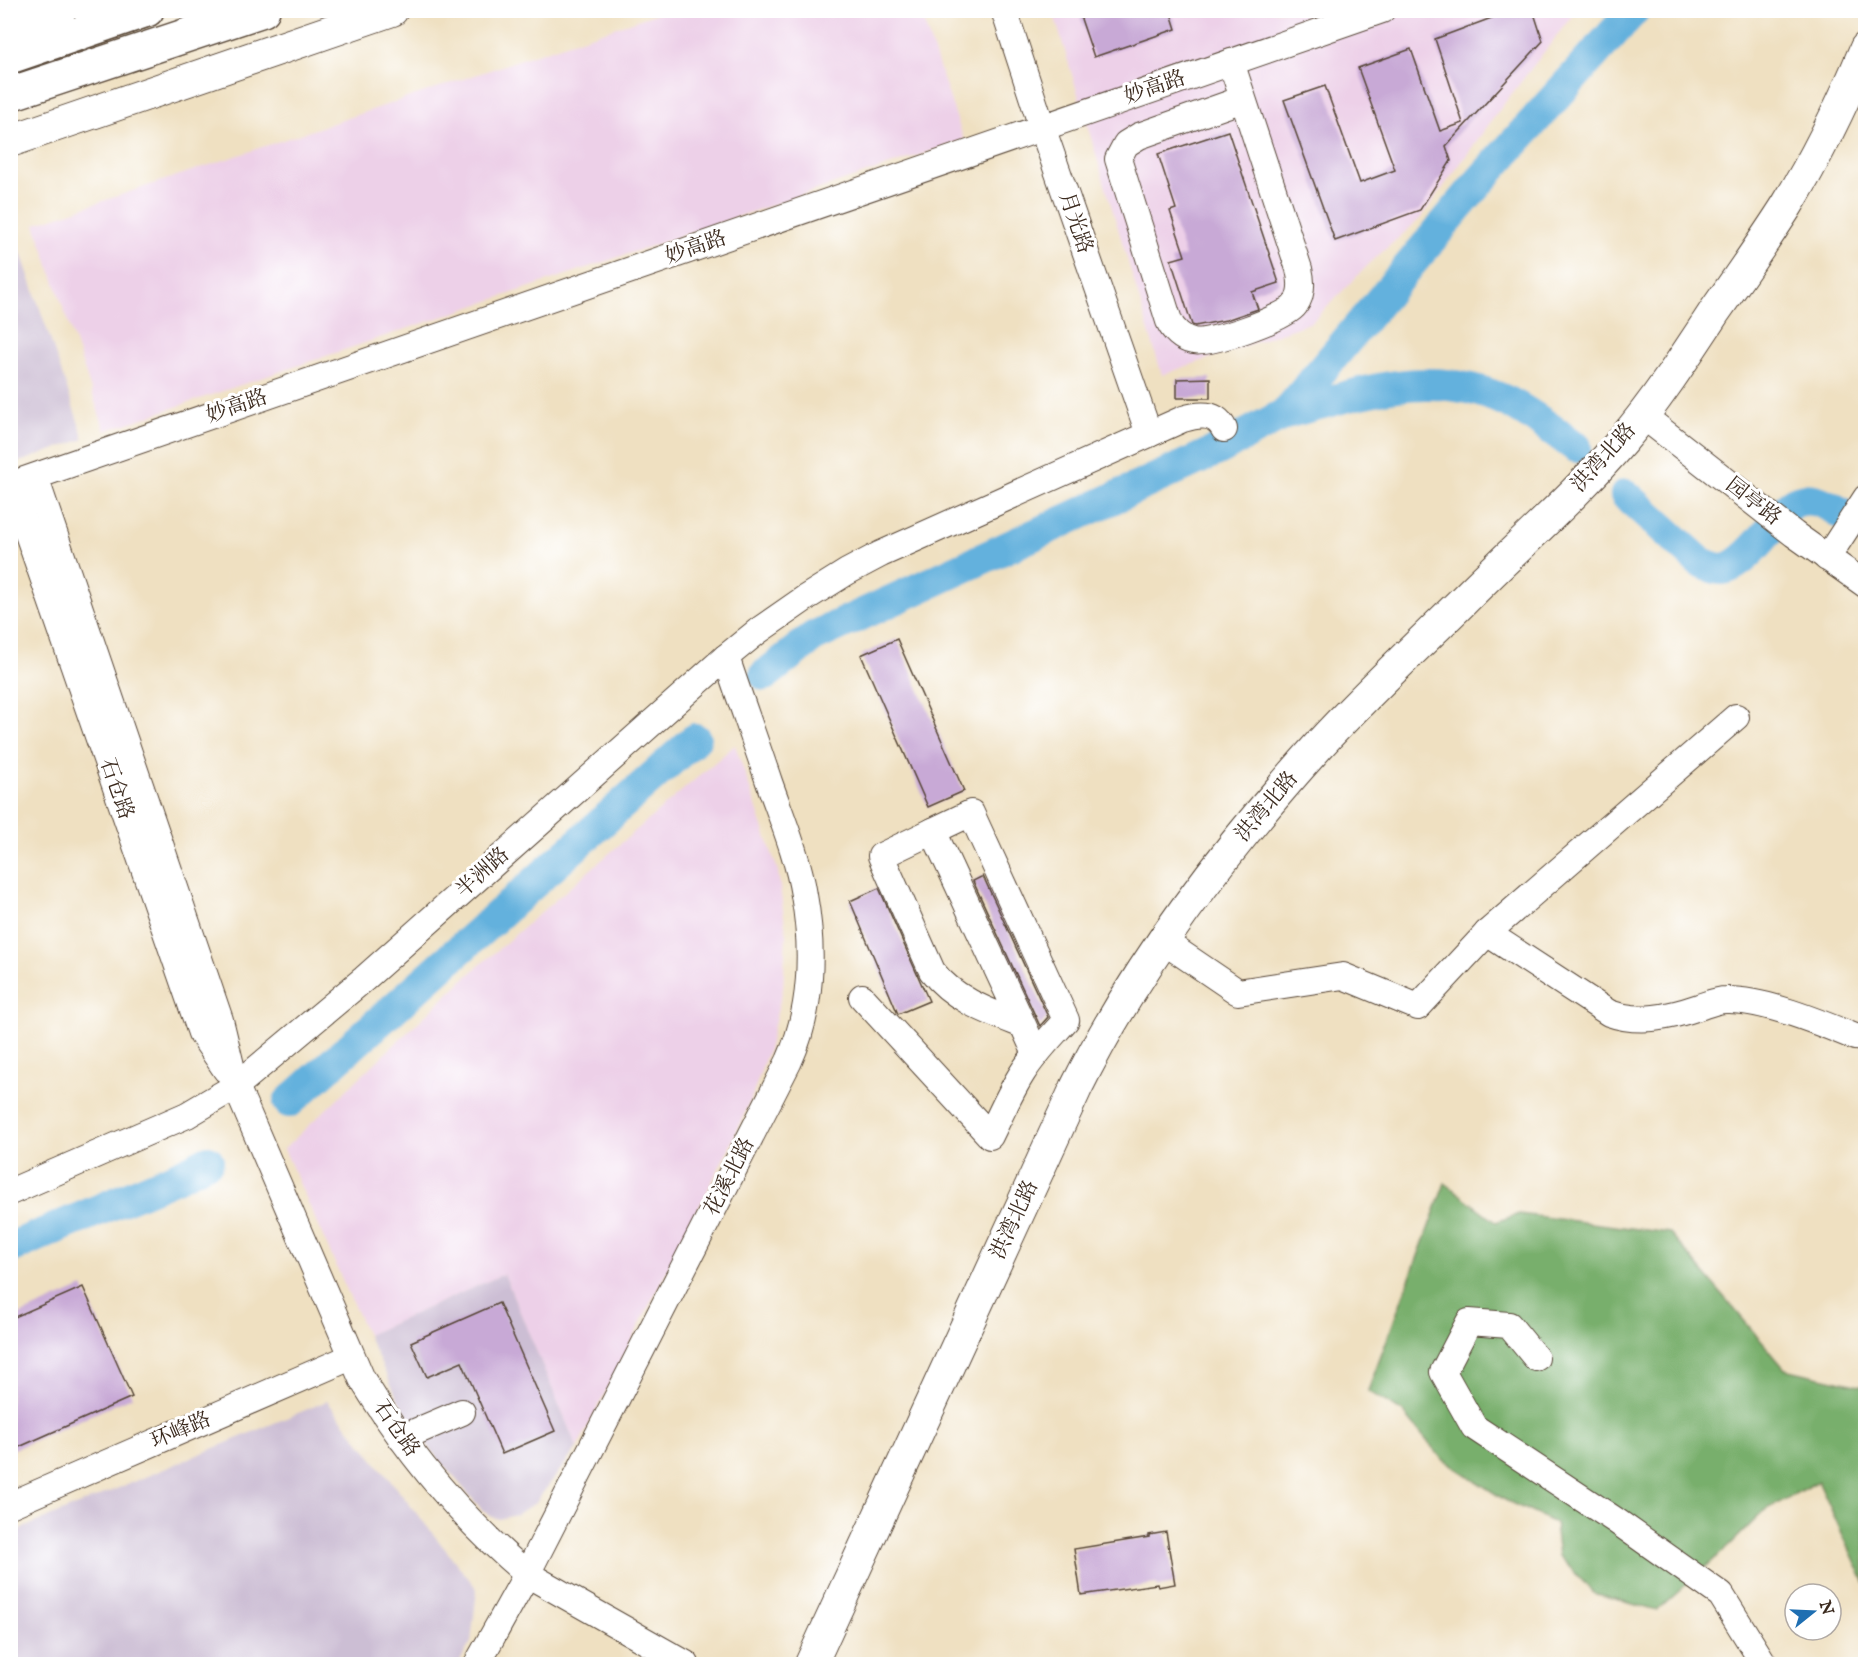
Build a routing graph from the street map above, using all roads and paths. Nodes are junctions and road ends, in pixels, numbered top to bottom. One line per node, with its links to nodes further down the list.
1 (60, 10): 7 (main road)
2 (147, 10): 9 (highway)
3 (263, 10): 12 (highway)
4 (392, 10): 15 (main road)
5 (1004, 10): 14 (street, 月光路)
6 (1382, 10): 10 (street, 妙高路)
7 (10, 28)
8 (1866, 48): 16 (main road, 洪湾北路)
9 (10, 57)
10 (1231, 62): 13 (street); 14 (street, 妙高路)
11 (1866, 89): 16 (main road, 洪湾北路)
12 (10, 94)
13 (1243, 99): 13 (street)
14 (1042, 127): 18 (street, 月光路); 19 (street, 妙高路)
15 (10, 141)
16 (1649, 421): 21 (street, 园亭路); 27 (main road, 洪湾北路)
17 (1224, 429): 18 (street, 半洲路)
18 (1149, 434): 23 (street, 半洲路)
19 (19, 482): 32 (street, 石仓路)
20 (1861, 505): 21 (street)
21 (1827, 558): 22 (street, 园亭路)
22 (1866, 585)
23 (726, 657): 32 (street, 半洲路); 39 (street, 花溪北路)
24 (1736, 717): 26 (street)
25 (933, 831): 29 (street); 29 (street); 31 (street)
26 (1487, 933): 27 (street); 30 (street)
27 (1168, 946): 42 (main road, 洪湾北路); 43 (main road, 洪湾北路)
28 (862, 998): 31 (street)
29 (1023, 1025): 31 (street)
30 (1866, 1038)
31 (1036, 1054)
32 (236, 1086): 33 (street, 半洲路); 34 (street, 石仓路)
33 (10, 1192)
34 (351, 1357): 37 (street, 石仓路); 38 (street, 环峰路)
35 (1536, 1358): 44 (street)
36 (462, 1412): 37 (street)
37 (401, 1438): 39 (street, 石仓路)
38 (10, 1504)
39 (527, 1574): 40 (street, 花溪北路); 41 (street, 石仓路)
40 (477, 1665)
41 (686, 1665)
42 (812, 1665)
43 (834, 1665)
44 (1764, 1665)

